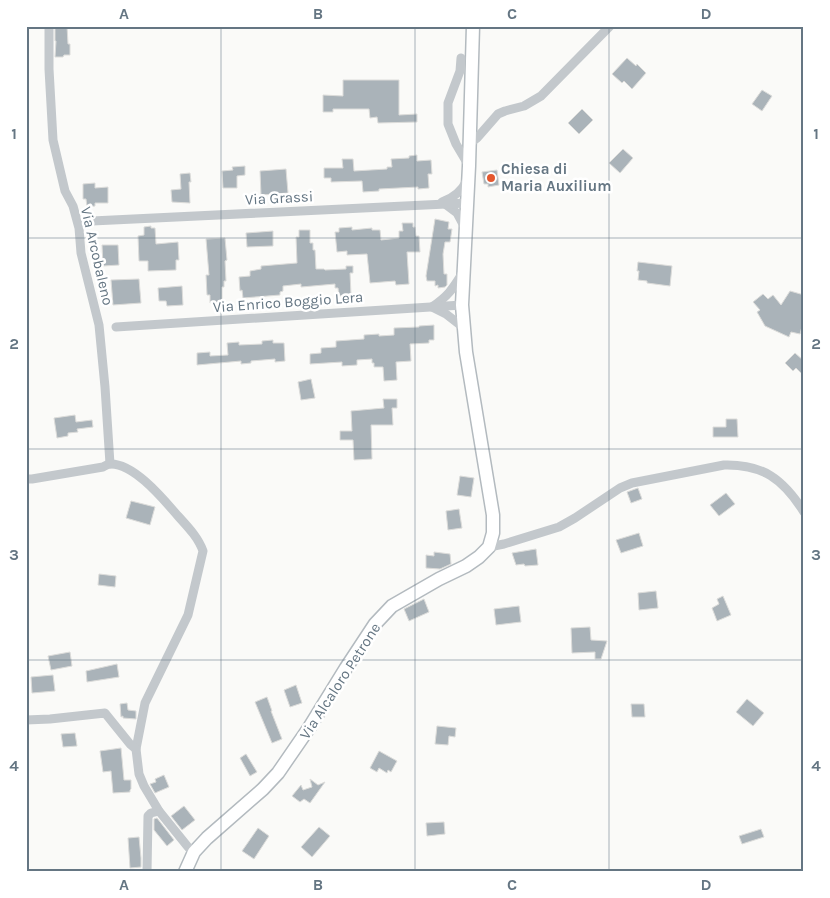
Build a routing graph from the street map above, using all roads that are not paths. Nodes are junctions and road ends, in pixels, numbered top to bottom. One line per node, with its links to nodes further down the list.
1 (49, 26): 16 (street, Via Arcobaleno)
2 (473, 26): 4 (street)
3 (610, 26): 5 (street)
4 (467, 58): 5 (street); 6 (street)
5 (470, 143): 6 (street)
6 (469, 172): 7 (street); 8 (street)
7 (467, 202): 8 (street, Via Grassi); 10 (street)
8 (442, 204): 9 (street, Via Grassi); 10 (street)
9 (92, 221)
10 (466, 230): 11 (street)
11 (464, 271): 12 (street); 13 (street)
12 (462, 305): 13 (street, Via Enrico Boggio Lera); 15 (street)
13 (432, 307): 14 (street, Via Enrico Boggio Lera); 15 (street)
14 (116, 326)
15 (464, 328): 19 (street)
16 (110, 464): 17 (street); 21 (street)
17 (26, 479)
18 (804, 512): 19 (street, Via Alcaloro Petrone)
19 (489, 547): 23 (street, Via Alcaloro Petrone)
20 (26, 720): 21 (street)
21 (136, 749): 22 (street)
22 (158, 811): 23 (street); 24 (street)
23 (194, 852): 25 (street)
24 (147, 872)
25 (185, 872)

